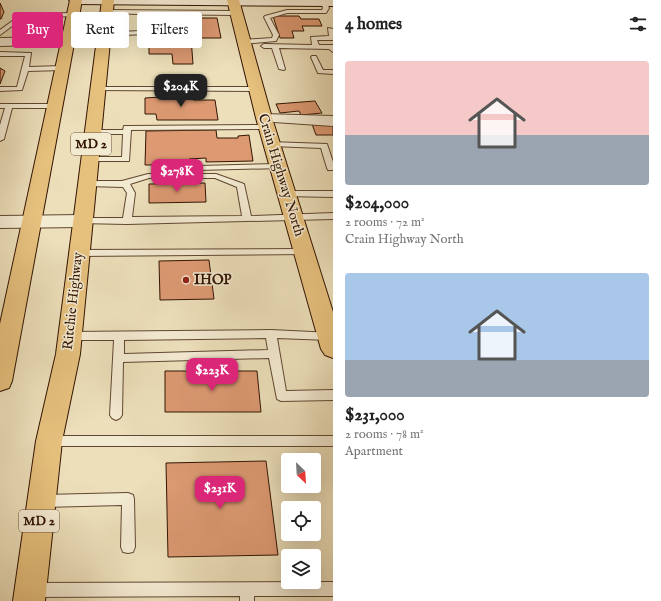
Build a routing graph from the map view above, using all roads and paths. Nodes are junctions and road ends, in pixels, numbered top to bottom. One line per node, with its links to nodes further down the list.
1 (76, 0): 4 (street); 6 (main road, MD 2)
2 (198, 0): 4 (street); 5 (street)
3 (329, 2): 5 (street); 14 (lane)
4 (108, 4): 7 (lane)
5 (234, 4): 7 (lane); 14 (main road, Crain Highway North)
6 (73, 12)
7 (142, 12)
8 (71, 16): 11 (lane)
9 (71, 22): 12 (main road, MD 2)
10 (330, 29): 16 (lane)
11 (0, 34)
12 (68, 41): 13 (street); 21 (main road, MD 2)
13 (0, 42)
14 (243, 44): 15 (lane); 25 (main road, Crain Highway North)
15 (275, 46): 16 (lane); 23 (lane)
16 (316, 47): 18 (lane)
17 (103, 48): 27 (main road, Ritchie Highway / MD 2)
18 (333, 50)
19 (0, 54): 22 (lane)
20 (314, 57): 24 (lane)
21 (62, 68): 22 (lane); 30 (main road, MD 2)
22 (25, 69): 26 (lane)
23 (282, 69)
24 (333, 72)
25 (256, 88): 27 (lane); 32 (main road, Crain Highway North)
26 (0, 89)
27 (98, 89): 33 (main road, Ritchie Highway / MD 2)
28 (0, 106): 29 (lane)
29 (9, 106): 30 (lane); 35 (lane)
30 (55, 106): 50 (main road, MD 2)
31 (333, 121): 32 (street)
32 (267, 130): 34 (lane); 37 (main road, Crain Highway North); 38 (lane)
33 (93, 132): 34 (lane); 36 (main road, Ritchie Highway / MD 2)
34 (127, 132): 36 (lane)
35 (0, 139)
36 (90, 159): 40 (main road, Ritchie Highway / MD 2)
37 (278, 166): 39 (lane); 42 (main road, Crain Highway North)
38 (331, 168)
39 (160, 169)
40 (87, 183): 41 (lane); 47 (main road, Ritchie Highway / MD 2)
41 (122, 184): 46 (lane); 48 (lane)
42 (287, 194): 43 (lane); 45 (main road, Crain Highway North)
43 (333, 194)
44 (333, 216): 45 (lane)
45 (294, 217): 46 (lane); 51 (main road, Crain Highway North)
46 (247, 219): 48 (lane)
47 (82, 221): 48 (lane); 50 (street); 52 (main road, Ritchie Highway / MD 2)
48 (127, 221)
49 (0, 222): 50 (street)
50 (32, 222): 53 (main road, MD 2)
51 (305, 252): 52 (lane); 57 (main road, Crain Highway North)
52 (78, 253): 55 (main road, Ritchie Highway / MD 2)
53 (6, 320): 60 (main road, MD 2)
54 (271, 334): 56 (lane); 57 (lane); 58 (lane)
55 (69, 336): 56 (lane); 63 (main road, Ritchie Highway / MD 2)
56 (119, 336): 59 (lane)
57 (331, 342)
58 (274, 354): 59 (lane); 61 (lane)
59 (118, 358): 62 (lane)
60 (0, 380)
61 (333, 395)
62 (116, 415)
63 (49, 441): 64 (lane); 65 (main road, Ritchie Highway / MD 2)
64 (333, 441)
65 (42, 502): 66 (lane); 68 (main road, Ritchie Highway / MD 2)
66 (128, 547)
67 (333, 589): 69 (lane)
68 (30, 595): 69 (lane)
69 (246, 595)

